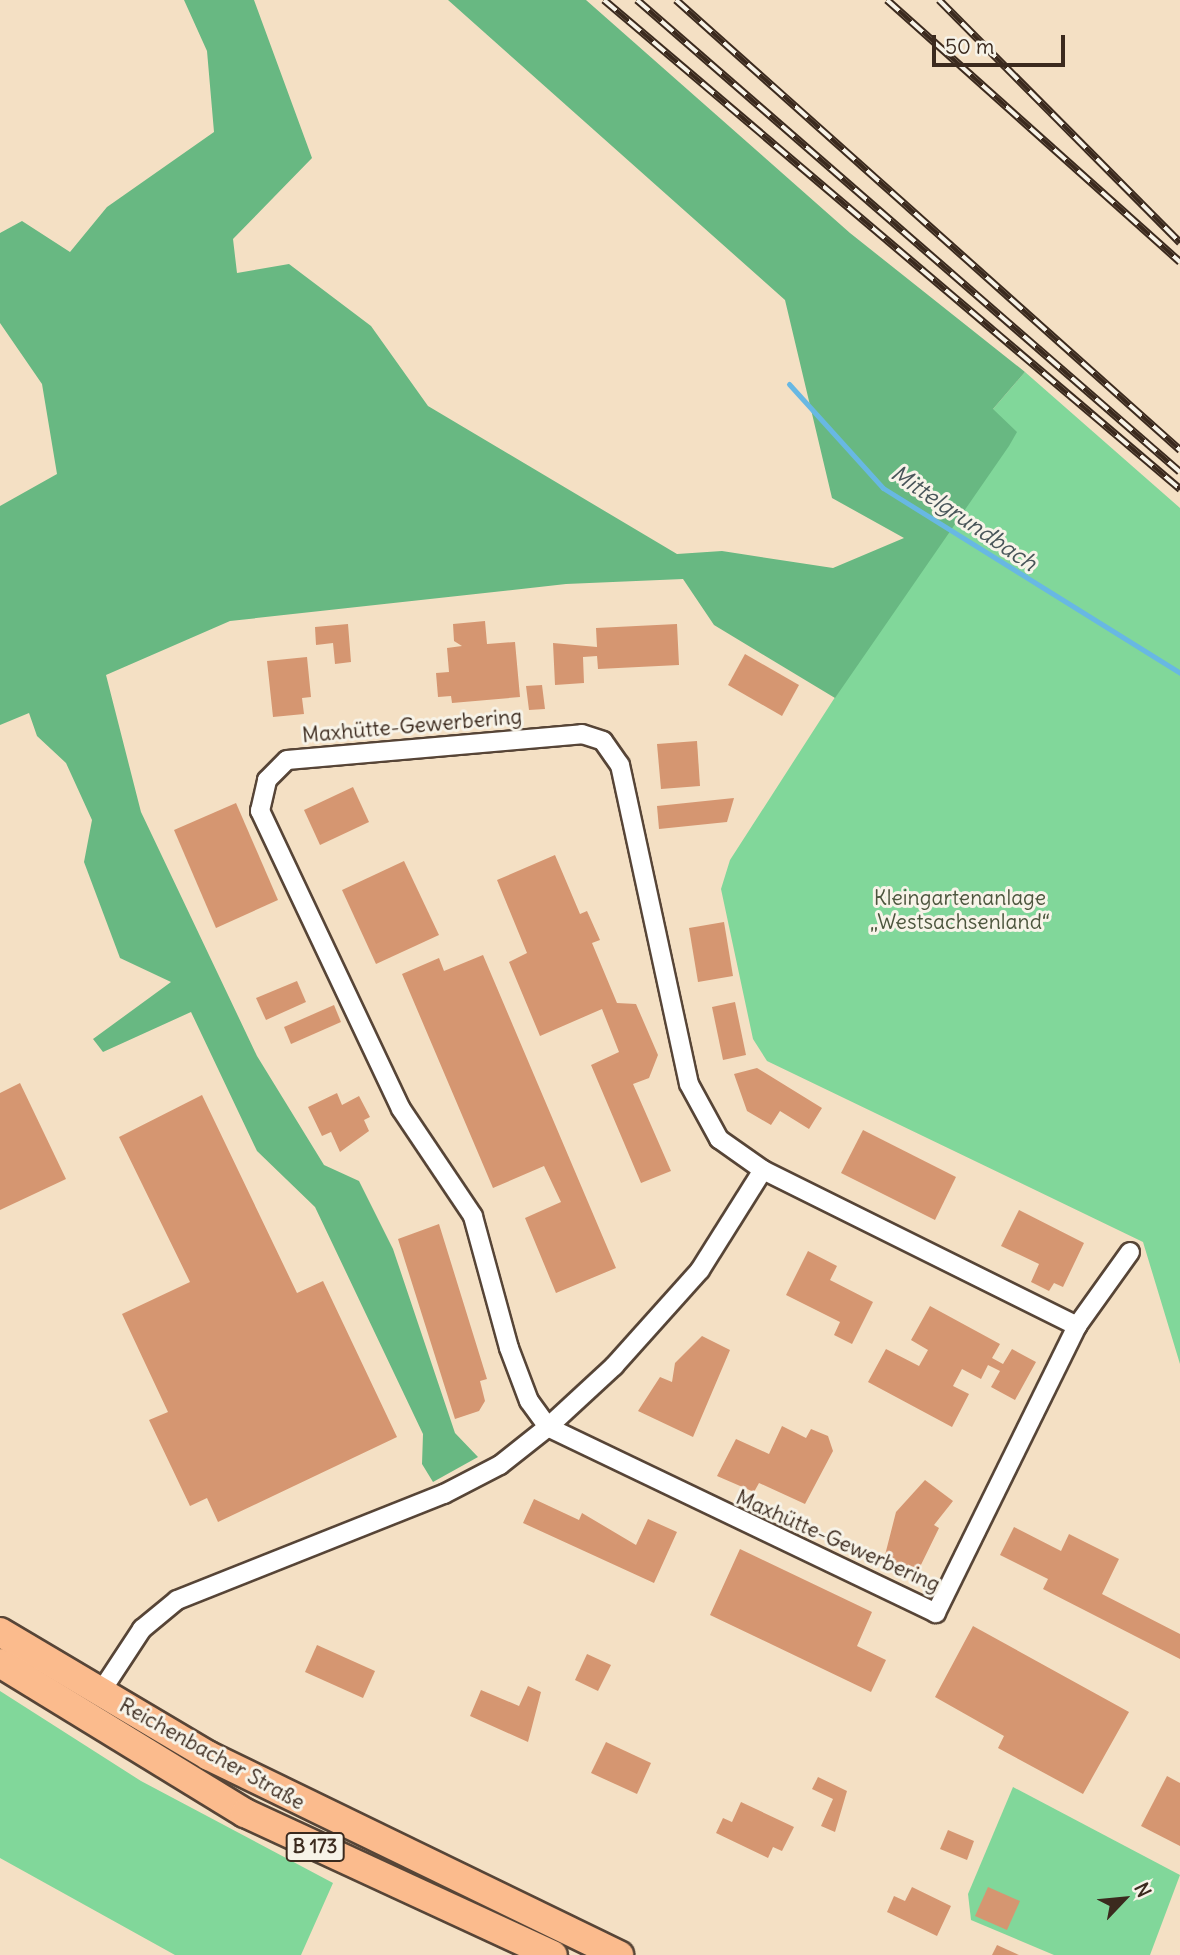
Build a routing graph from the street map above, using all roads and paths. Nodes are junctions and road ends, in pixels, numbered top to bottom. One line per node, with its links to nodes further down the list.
1 (763, 1170): 3 (street, Maxhütte-Gewerbering); 4 (street); 4 (street, Maxhütte-Gewerbering)
2 (1130, 1252): 3 (street, Maxhütte-Gewerbering)
3 (1077, 1326): 4 (street, Maxhütte-Gewerbering)
4 (548, 1427): 7 (street)
5 (0, 1632): 7 (main road, Reichenbacher Straße / B 173)
6 (0, 1663): 8 (main road, Reichenbacher Straße / B 173)
7 (100, 1693): 8 (main road); 10 (main road, Reichenbacher Straße / B 173)
8 (87, 1717): 9 (main road, Reichenbacher Straße / B 173)
9 (553, 1955)
10 (619, 1955)

